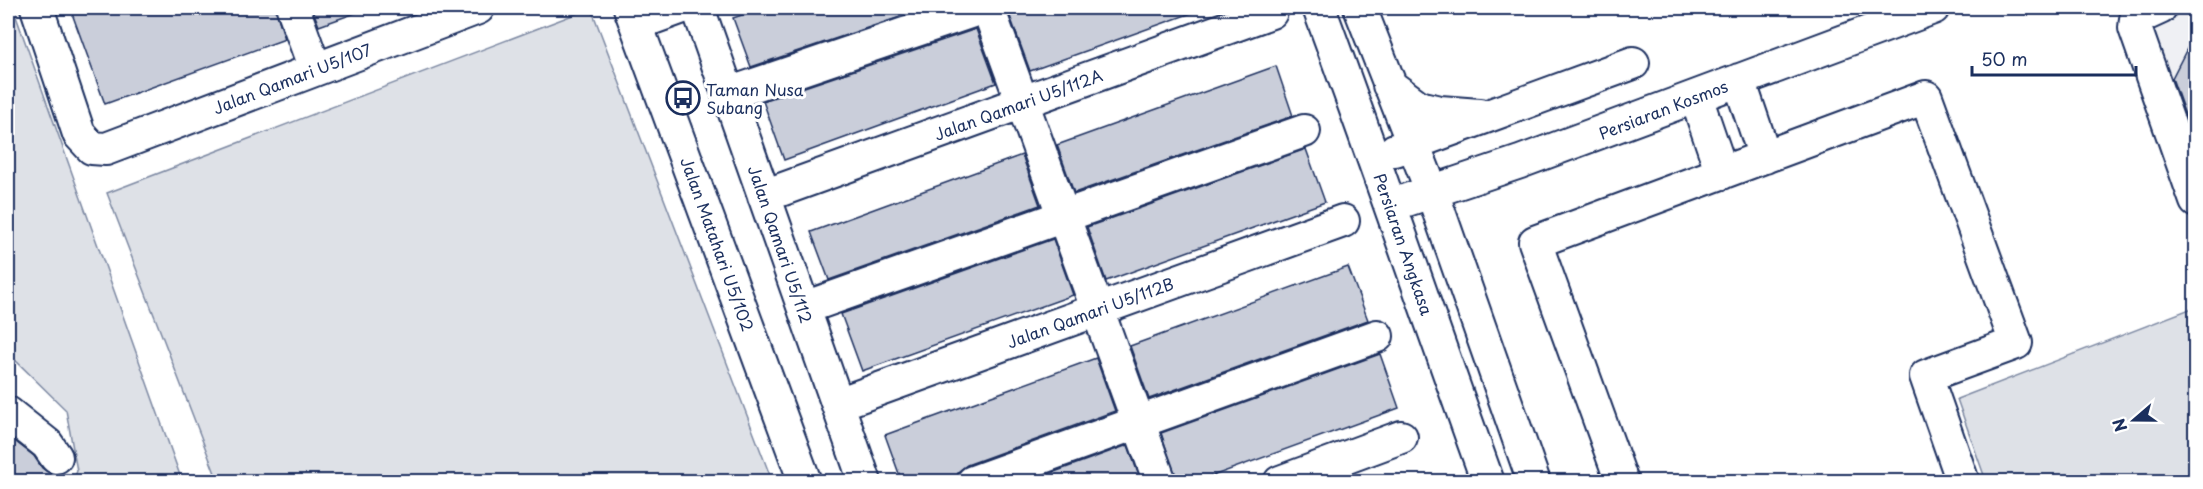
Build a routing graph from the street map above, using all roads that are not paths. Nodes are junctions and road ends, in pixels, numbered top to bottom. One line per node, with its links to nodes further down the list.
1 (37, 8): 15 (street, Jalan Qamari U5/107)
2 (293, 8): 15 (street)
3 (478, 8): 15 (street, Jalan Qamari U5/107)
4 (680, 8): 13 (street)
5 (698, 8): 18 (street, Jalan Qamari U5/112)
6 (981, 8): 18 (street)
7 (988, 8): 20 (street)
8 (1319, 8): 26 (street, Persiaran Angkasa)
9 (1360, 8): 17 (street)
10 (1933, 8): 16 (street, Persiaran Kosmos)
11 (2160, 8): 23 (street)
12 (1271, 12): 20 (street, Jalan Qamari U5/112A)
13 (633, 16): 43 (street, Jalan Matahari U5/102)
14 (1633, 63): 21 (street)
15 (315, 69)
16 (1739, 80): 19 (street, Persiaran Kosmos); 25 (street)
17 (1389, 85): 21 (street); 24 (street)
18 (728, 94): 29 (street, Jalan Qamari U5/112)
19 (1696, 97): 27 (street); 28 (street, Persiaran Kosmos)
20 (1022, 103): 29 (street, Jalan Qamari U5/112A); 32 (street)
21 (1490, 116): 24 (street)
22 (1304, 131): 32 (street)
23 (2186, 140): 30 (street)
24 (1413, 143): 26 (street); 28 (street)
25 (1766, 157): 27 (street); 51 (street)
26 (1375, 158): 31 (street, Persiaran Angkasa)
27 (1722, 173): 50 (street)
28 (1432, 192): 31 (street, Persiaran Kosmos); 34 (street); 49 (street)
29 (764, 196): 35 (street, Jalan Qamari U5/112)
30 (2196, 201)
31 (1392, 205): 34 (street, Persiaran Angkasa)
32 (1064, 217): 35 (street); 36 (street)
33 (1343, 220): 36 (street, Jalan Qamari U5/112B)
34 (1420, 292): 48 (street, Persiaran Angkasa)
35 (804, 308): 38 (street, Jalan Qamari U5/112)
36 (1097, 310): 38 (street, Jalan Qamari U5/112B); 40 (street)
37 (1377, 336): 40 (street)
38 (838, 404): 44 (street, Jalan Qamari U5/112)
39 (8, 413): 42 (street)
40 (1138, 421): 45 (street); 46 (street)
41 (1401, 437): 47 (street)
42 (56, 457)
43 (806, 482)
44 (865, 482)
45 (973, 482)
46 (1160, 482)
47 (1280, 482)
48 (1488, 482)
49 (1534, 482)
50 (1622, 482)
51 (1963, 482)

